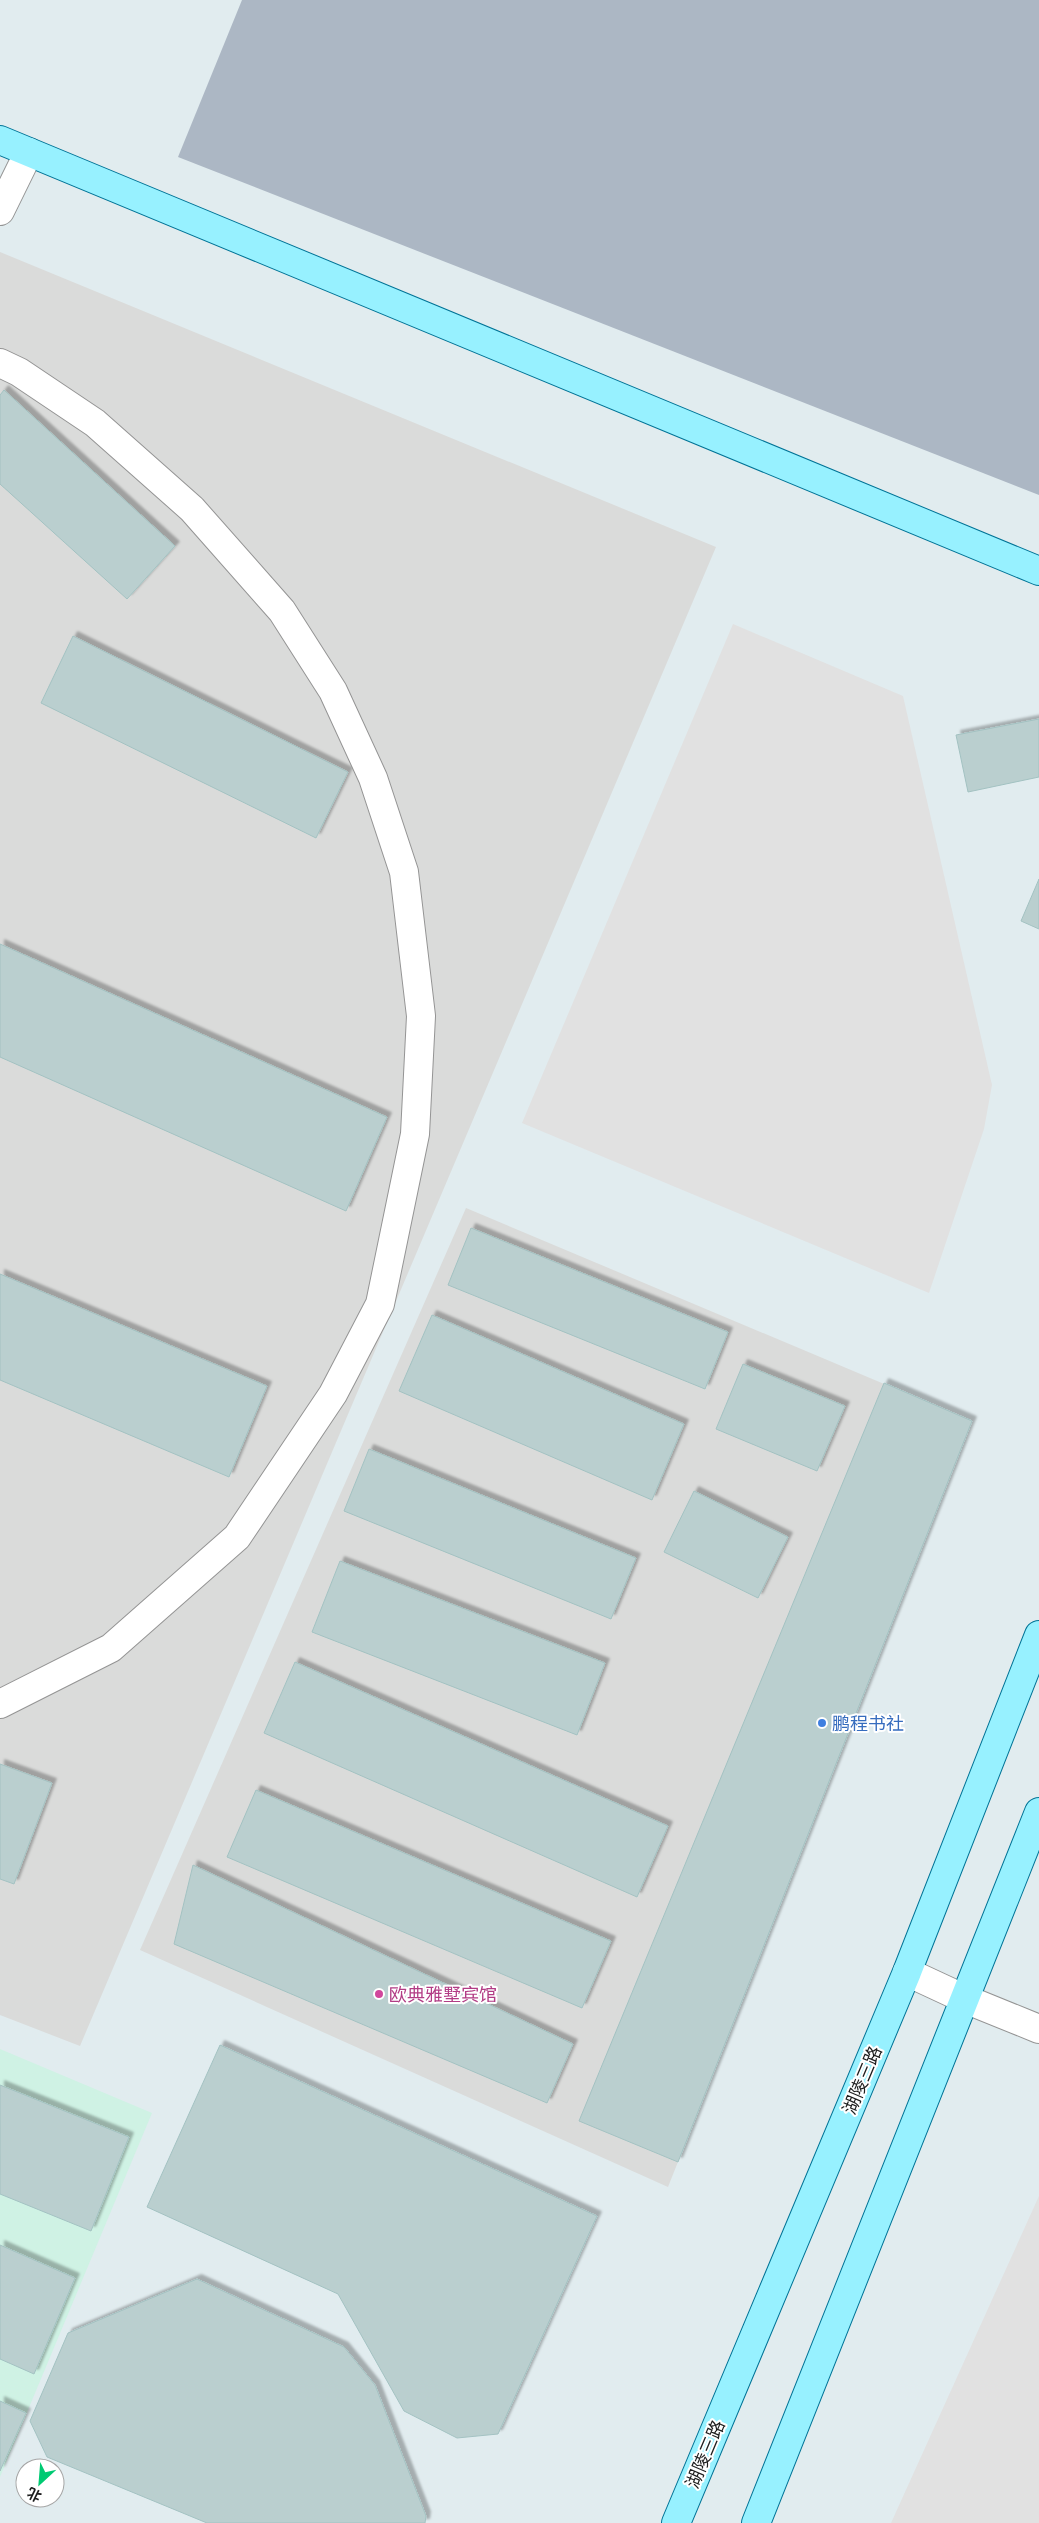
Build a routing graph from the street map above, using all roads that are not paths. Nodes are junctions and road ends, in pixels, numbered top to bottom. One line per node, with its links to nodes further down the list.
1 (0, 140): 2 (main road)
2 (30, 152): 3 (street); 5 (main road)
3 (0, 211)
4 (0, 363): 7 (street)
5 (1039, 571)
6 (1039, 1634): 9 (main road, 湖陵三路)
7 (0, 1704)
8 (1039, 1812): 10 (main road)
9 (907, 1972): 10 (street); 12 (main road, 湖陵三路)
10 (965, 2000): 11 (street); 13 (main road)
11 (1039, 2029)
12 (676, 2523)
13 (756, 2523)

